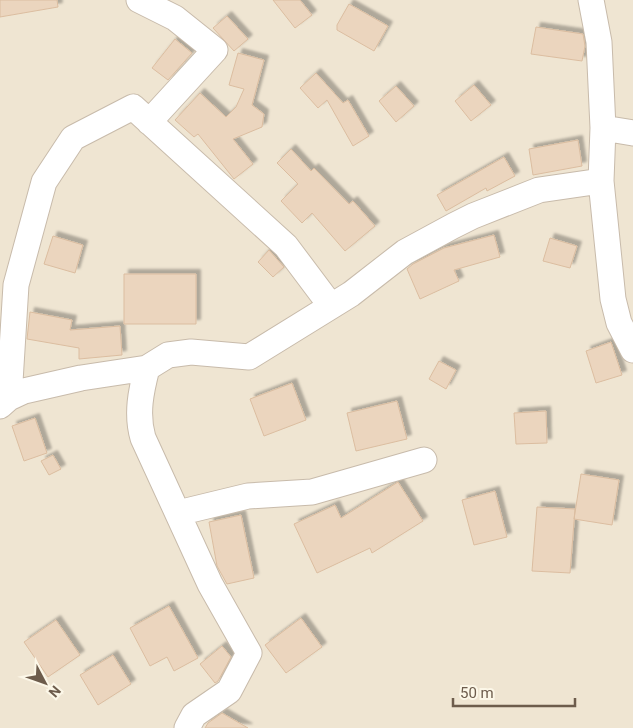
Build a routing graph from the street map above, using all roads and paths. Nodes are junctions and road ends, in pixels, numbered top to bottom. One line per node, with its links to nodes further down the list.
1 (139, 0): 3 (street)
2 (591, 0): 4 (street)
3 (149, 122): 7 (street); 10 (street)
4 (603, 128): 5 (street); 6 (street)
5 (633, 133)
6 (601, 181): 7 (street); 8 (street)
7 (331, 306): 9 (street)
8 (633, 350)
9 (147, 368): 10 (street); 12 (street)
10 (5, 402)
11 (424, 460): 12 (street)
12 (178, 513): 13 (street)
13 (187, 728)

